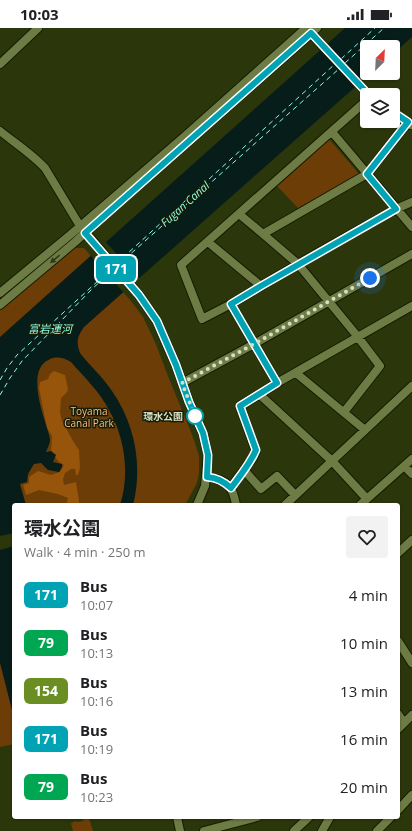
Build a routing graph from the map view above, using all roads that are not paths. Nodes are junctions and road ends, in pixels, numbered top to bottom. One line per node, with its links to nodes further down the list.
1 (38, 28): 3 (street)
2 (310, 29): 4 (street); 15 (street)
3 (0, 64)
4 (362, 88)
5 (360, 106): 9 (street)
6 (400, 117): 7 (street)
7 (410, 124): 10 (street)
8 (0, 131): 15 (street)
9 (332, 132): 10 (street); 13 (street)
10 (367, 174): 12 (street); 16 (street)
11 (412, 202): 12 (street)
12 (396, 209): 14 (street); 19 (street)
13 (239, 214): 16 (street); 17 (street)
14 (412, 227)
15 (82, 230): 21 (street); 23 (street, one-way to 23); 29 (street)
16 (264, 234): 19 (street)
17 (208, 242): 20 (street); 24 (street)
18 (412, 254): 22 (street)
19 (298, 264): 20 (street); 22 (street)
20 (261, 286): 24 (street)
21 (0, 293)
22 (329, 302): 26 (street); 27 (street)
23 (0, 304)
24 (231, 304): 27 (street)
25 (412, 306): 26 (street)
26 (358, 337): 28 (street); 33 (street)
27 (254, 344): 29 (street); 30 (street)
28 (296, 373): 30 (street); 33 (street)
29 (182, 383): 40 (street)
30 (277, 383): 32 (street)
31 (411, 391): 34 (street)
32 (259, 394): 36 (street); 38 (street)
33 (344, 412): 34 (street)
34 (365, 430): 36 (street)
35 (412, 459): 37 (street)
36 (332, 461): 42 (street); 43 (street)
37 (404, 466): 39 (street); 43 (street)
38 (244, 470): 41 (street); 42 (street)
39 (412, 474)
40 (207, 477): 41 (street); 44 (street)
41 (231, 488): 45 (street)
42 (295, 496): 46 (street)
43 (366, 499): 47 (street)
44 (198, 503)
45 (235, 503)
46 (287, 503)
47 (362, 503)
48 (410, 545): 49 (street)
49 (400, 552)
50 (400, 644): 51 (street)
51 (412, 663)
52 (412, 715): 53 (street)
53 (401, 726)
54 (412, 795): 55 (street)
55 (400, 808)
56 (177, 819): 63 (street)
57 (297, 819): 62 (street)
58 (307, 819): 62 (street)
59 (329, 819): 65 (street)
60 (389, 819): 66 (street)
61 (235, 820): 64 (street)
62 (299, 829)
63 (180, 831)
64 (204, 831)
65 (322, 831)
66 (377, 831)

